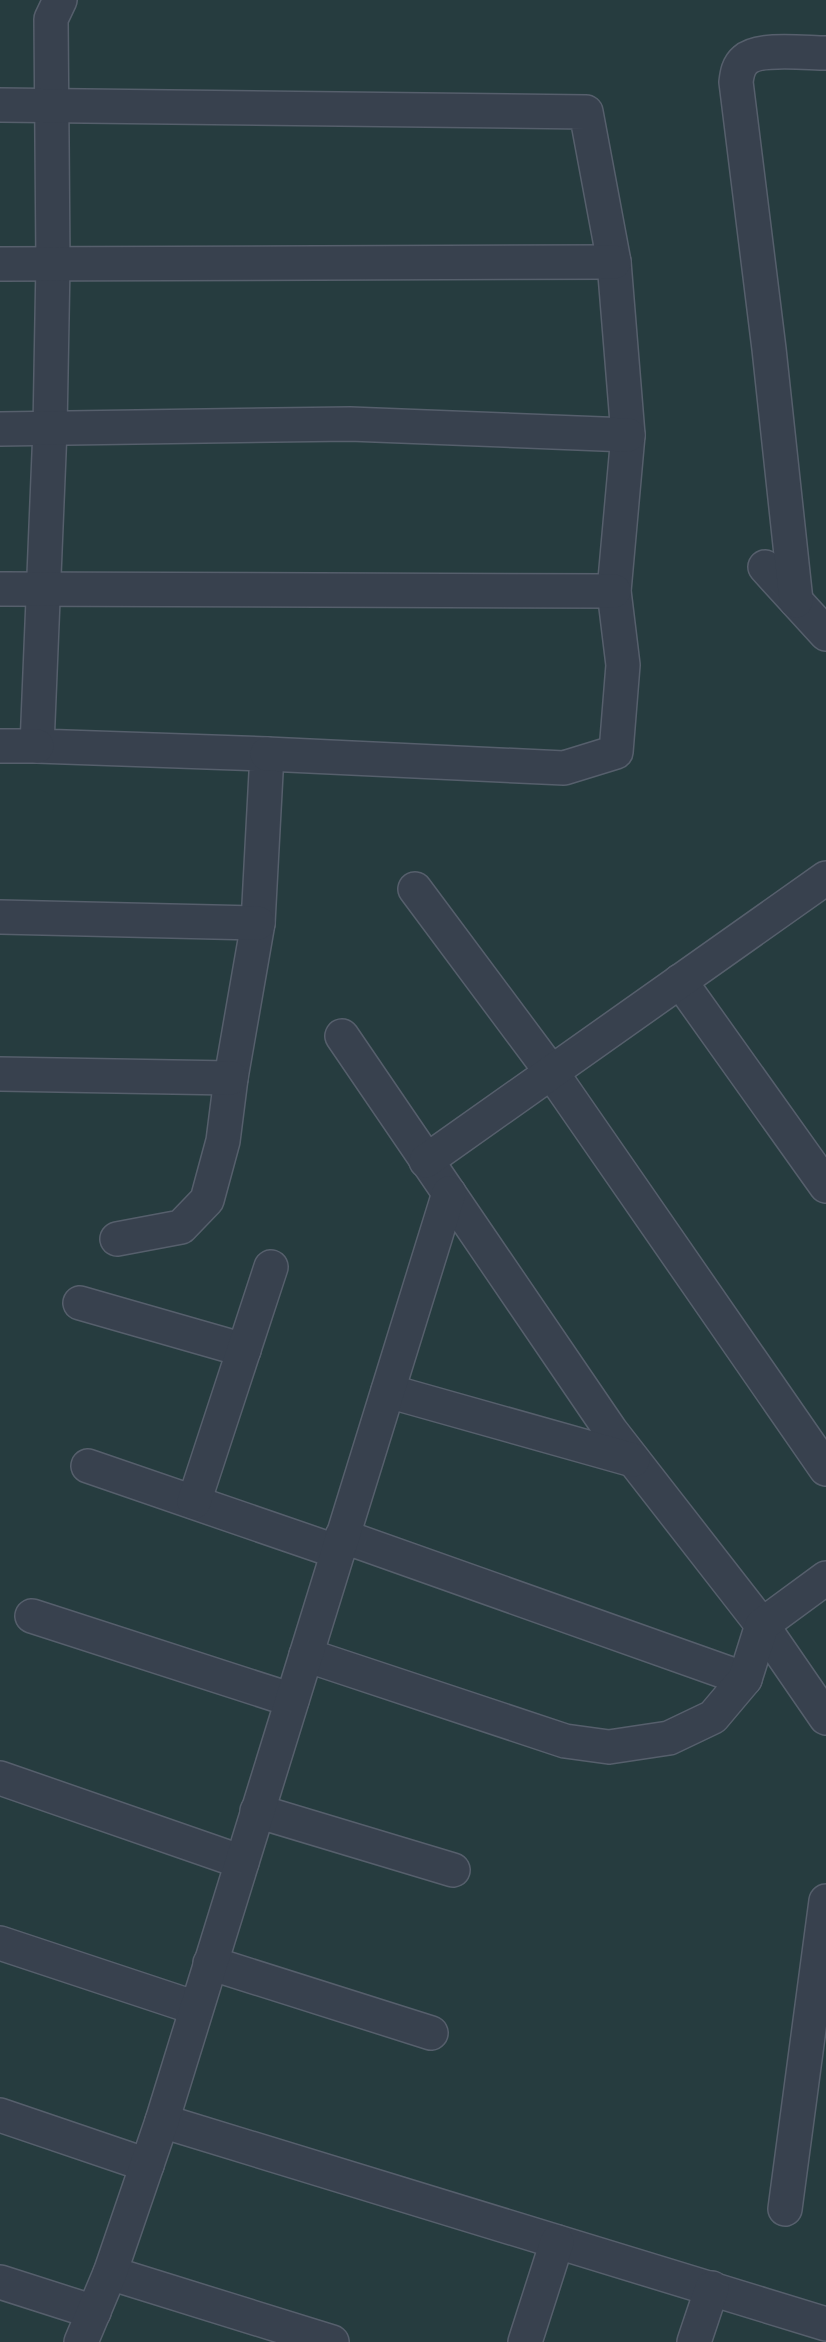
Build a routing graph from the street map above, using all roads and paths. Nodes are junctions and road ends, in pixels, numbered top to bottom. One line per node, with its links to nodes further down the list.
1 (60, 0): 4 (street)
2 (826, 53): 15 (street)
3 (0, 105): 4 (street)
4 (52, 105): 5 (street); 6 (street)
5 (614, 262): 6 (street); 10 (street)
6 (53, 263): 7 (street); 9 (street)
7 (0, 264)
8 (0, 429): 9 (street)
9 (50, 429): 10 (street); 13 (street)
10 (628, 435): 14 (street)
11 (765, 567): 15 (street)
12 (0, 589): 13 (street)
13 (42, 590): 14 (street); 18 (street)
14 (614, 591): 19 (street)
15 (796, 601): 16 (street)
16 (826, 634)
17 (0, 746): 18 (street)
18 (37, 746): 19 (street)
19 (267, 754): 23 (street)
20 (824, 884): 24 (street)
21 (415, 890): 26 (street)
22 (0, 917): 23 (street)
23 (258, 923): 28 (street)
24 (680, 981): 26 (street); 30 (street)
25 (342, 1036): 29 (street)
26 (552, 1073): 29 (street); 39 (street)
27 (0, 1074): 28 (street)
28 (231, 1078): 32 (street)
29 (426, 1161): 31 (street)
30 (826, 1186)
31 (449, 1193): 36 (street); 37 (street)
32 (117, 1239)
33 (271, 1267): 35 (street)
34 (80, 1303): 35 (street)
35 (244, 1350): 40 (street)
36 (388, 1391): 37 (street); 41 (street)
37 (633, 1460): 44 (street)
38 (88, 1466): 40 (street)
39 (826, 1469)
40 (194, 1502): 41 (street)
41 (340, 1544): 45 (street); 46 (street)
42 (826, 1578): 44 (street)
43 (32, 1616): 47 (street)
44 (762, 1625): 46 (street); 48 (street)
45 (306, 1655): 46 (street); 47 (street)
46 (745, 1680)
47 (292, 1700): 50 (street)
48 (826, 1718)
49 (0, 1778): 51 (street)
50 (257, 1811): 51 (street); 52 (street)
51 (242, 1862): 55 (street)
52 (453, 1870)
53 (826, 1901): 61 (street)
54 (0, 1943): 56 (street)
55 (210, 1963): 56 (street); 57 (street)
56 (196, 2008): 59 (street)
57 (431, 2033)
58 (0, 2115): 60 (street)
59 (162, 2121): 60 (street); 62 (street)
60 (147, 2165): 63 (street)
61 (785, 2209)
62 (556, 2242): 65 (street); 70 (street)
63 (110, 2273): 66 (street); 69 (street)
64 (0, 2282): 66 (street)
65 (712, 2288): 67 (street); 71 (street)
66 (94, 2312): 68 (street)
67 (826, 2324)
68 (81, 2342)
69 (332, 2342)
70 (525, 2342)
71 (694, 2342)

